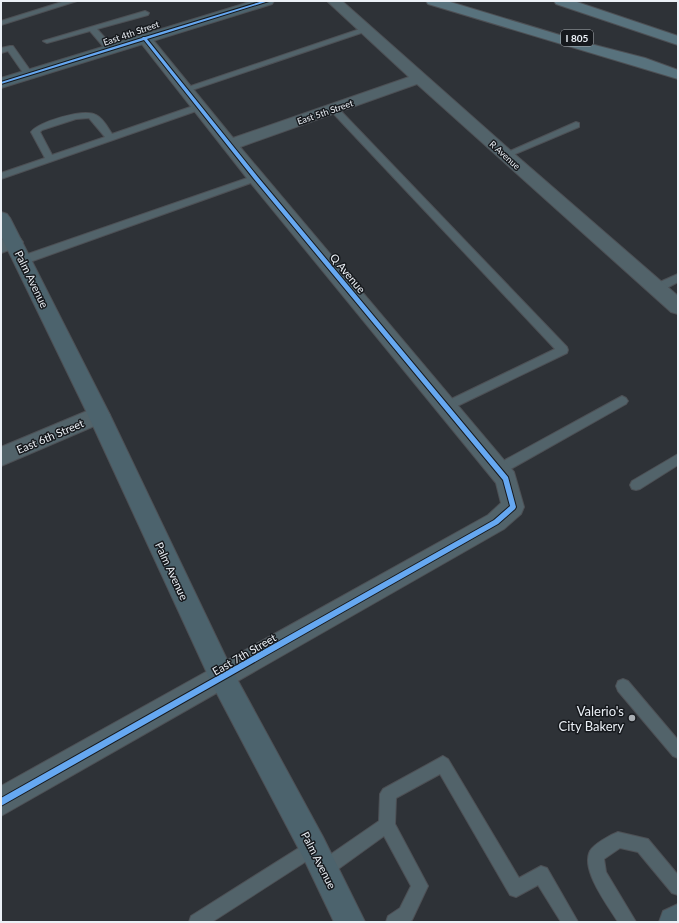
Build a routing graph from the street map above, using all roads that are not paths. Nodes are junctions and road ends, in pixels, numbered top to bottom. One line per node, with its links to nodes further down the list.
1 (73, 1): 8 (lane)
2 (267, 1): 11 (street, East 4th Street)
3 (334, 1): 10 (street, R Avenue)
4 (433, 1): 16 (highway)
5 (476, 1): 16 (highway, I 805)
6 (561, 1): 13 (highway)
7 (145, 13): 9 (lane)
8 (1, 23)
9 (92, 28): 12 (lane); 14 (lane)
10 (366, 30): 19 (street, R Avenue); 21 (lane)
11 (144, 38): 14 (street, East 4th Street); 21 (street, Q Avenue)
12 (47, 40)
13 (678, 41)
14 (111, 50): 17 (street, East 4th Street)
15 (1, 51): 17 (lane)
16 (654, 66): 18 (highway, I 805)
17 (29, 75): 20 (street, East 4th Street)
18 (678, 75)
19 (420, 78): 23 (street, East 5th Street); 27 (street, R Avenue)
20 (1, 83)
21 (186, 89): 22 (street, Q Avenue)
22 (199, 107): 25 (lane); 26 (street, Q Avenue)
23 (334, 109): 26 (street, East 5th Street); 37 (lane)
24 (576, 125): 27 (lane)
25 (110, 137): 28 (lane); 28 (lane)
26 (230, 145): 30 (street, Q Avenue)
27 (505, 155): 34 (street, R Avenue)
28 (50, 159): 29 (lane)
29 (1, 176)
30 (256, 178): 32 (lane); 37 (street, Q Avenue)
31 (1, 218): 32 (street, Palm Avenue)
32 (13, 250): 38 (street, Palm Avenue)
33 (678, 278): 34 (lane)
34 (657, 288): 35 (street, R Avenue)
35 (678, 307)
36 (622, 401): 41 (lane)
37 (446, 407): 41 (street, Q Avenue)
38 (99, 415): 39 (street, East 6th Street); 44 (street, Palm Avenue)
39 (1, 457)
40 (678, 459): 42 (lane)
41 (498, 470): 43 (street, Q Avenue)
42 (636, 485)
43 (496, 522): 44 (street, East 7th Street)
44 (222, 678): 47 (street, East 7th Street); 49 (street, Palm Avenue)
45 (623, 686): 46 (lane)
46 (678, 751)
47 (1, 802)
48 (387, 825): 49 (lane); 54 (lane); 55 (lane)
49 (319, 858): 52 (lane); 53 (street, Palm Avenue)
50 (678, 887): 56 (lane)
51 (678, 919): 57 (street)
52 (197, 922)
53 (350, 922)
54 (394, 922)
55 (570, 922)
56 (628, 922)
57 (674, 922)

